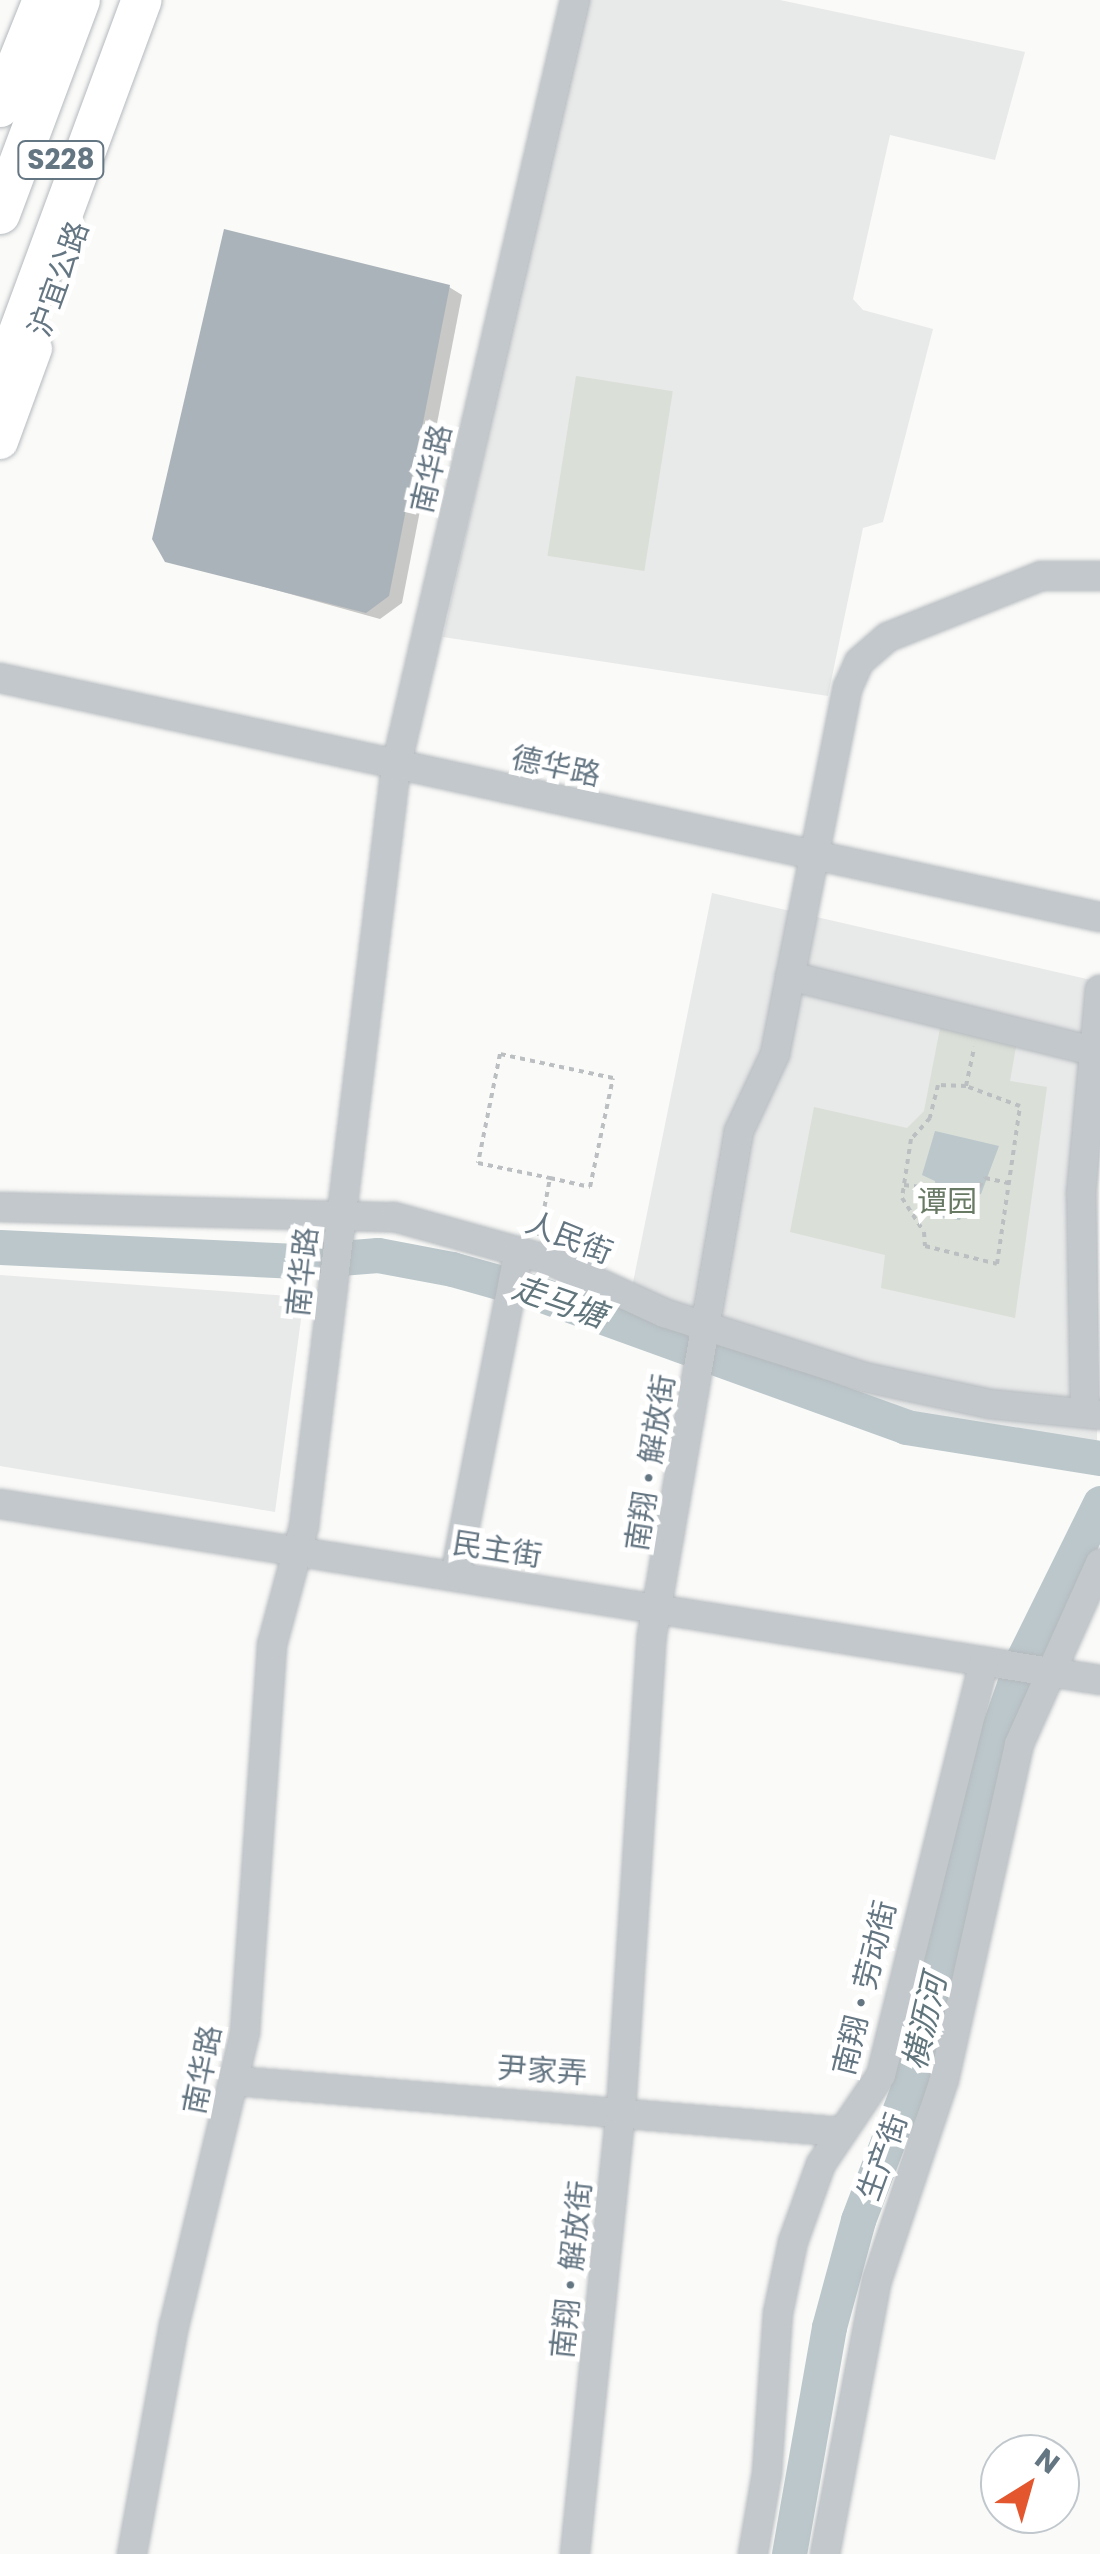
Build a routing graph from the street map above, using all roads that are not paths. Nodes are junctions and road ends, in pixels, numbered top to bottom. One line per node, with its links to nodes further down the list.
1 (26, 0): 7 (main road)
2 (43, 0): 7 (highway)
3 (80, 0): 8 (highway, S228)
4 (122, 0): 9 (highway, S228)
5 (144, 0): 10 (highway); 11 (main road, 沪宜公路)
6 (575, 0): 14 (street, 南华路)
7 (3, 85)
8 (0, 214)
9 (0, 321)
10 (0, 382)
11 (0, 441)
12 (1100, 576): 15 (street, 南翔 • 解放街)
13 (0, 678): 14 (street, 德华路)
14 (396, 767): 15 (street, 德华路); 21 (street, 南华路)
15 (814, 854): 16 (street, 德华路); 17 (street, 南翔 • 解放街)
16 (1100, 917)
17 (790, 976): 19 (street); 23 (street, 南翔 • 解放街)
18 (1100, 990): 19 (street)
19 (1092, 1050): 24 (street)
20 (0, 1207): 21 (street, 人民街)
21 (341, 1228): 22 (street, 人民街); 26 (street, 南华路)
22 (520, 1267): 23 (street, 人民街); 28 (street)
23 (703, 1346): 24 (street, 人民街); 29 (street, 南翔 • 解放街)
24 (1092, 1414)
25 (0, 1504): 26 (street, 民主街)
26 (299, 1552): 28 (street, 民主街); 33 (street, 南华路)
27 (1100, 1564): 31 (street, 生产街)
28 (455, 1576): 29 (street, 民主街)
29 (658, 1609): 30 (street, 民主街); 34 (street, 南翔 • 解放街)
30 (984, 1662): 31 (street, 民主街); 35 (street, 南翔 • 劳动街)
31 (1046, 1672): 32 (street); 39 (street, 生产街)
32 (1100, 1680)
33 (236, 2080): 34 (street, 尹家弄); 36 (street, 南华路)
34 (621, 2110): 35 (street, 尹家弄); 37 (street, 南翔 • 解放街)
35 (842, 2132): 38 (street, 南翔 • 劳动街)
36 (132, 2554)
37 (575, 2554)
38 (753, 2554)
39 (826, 2554)

